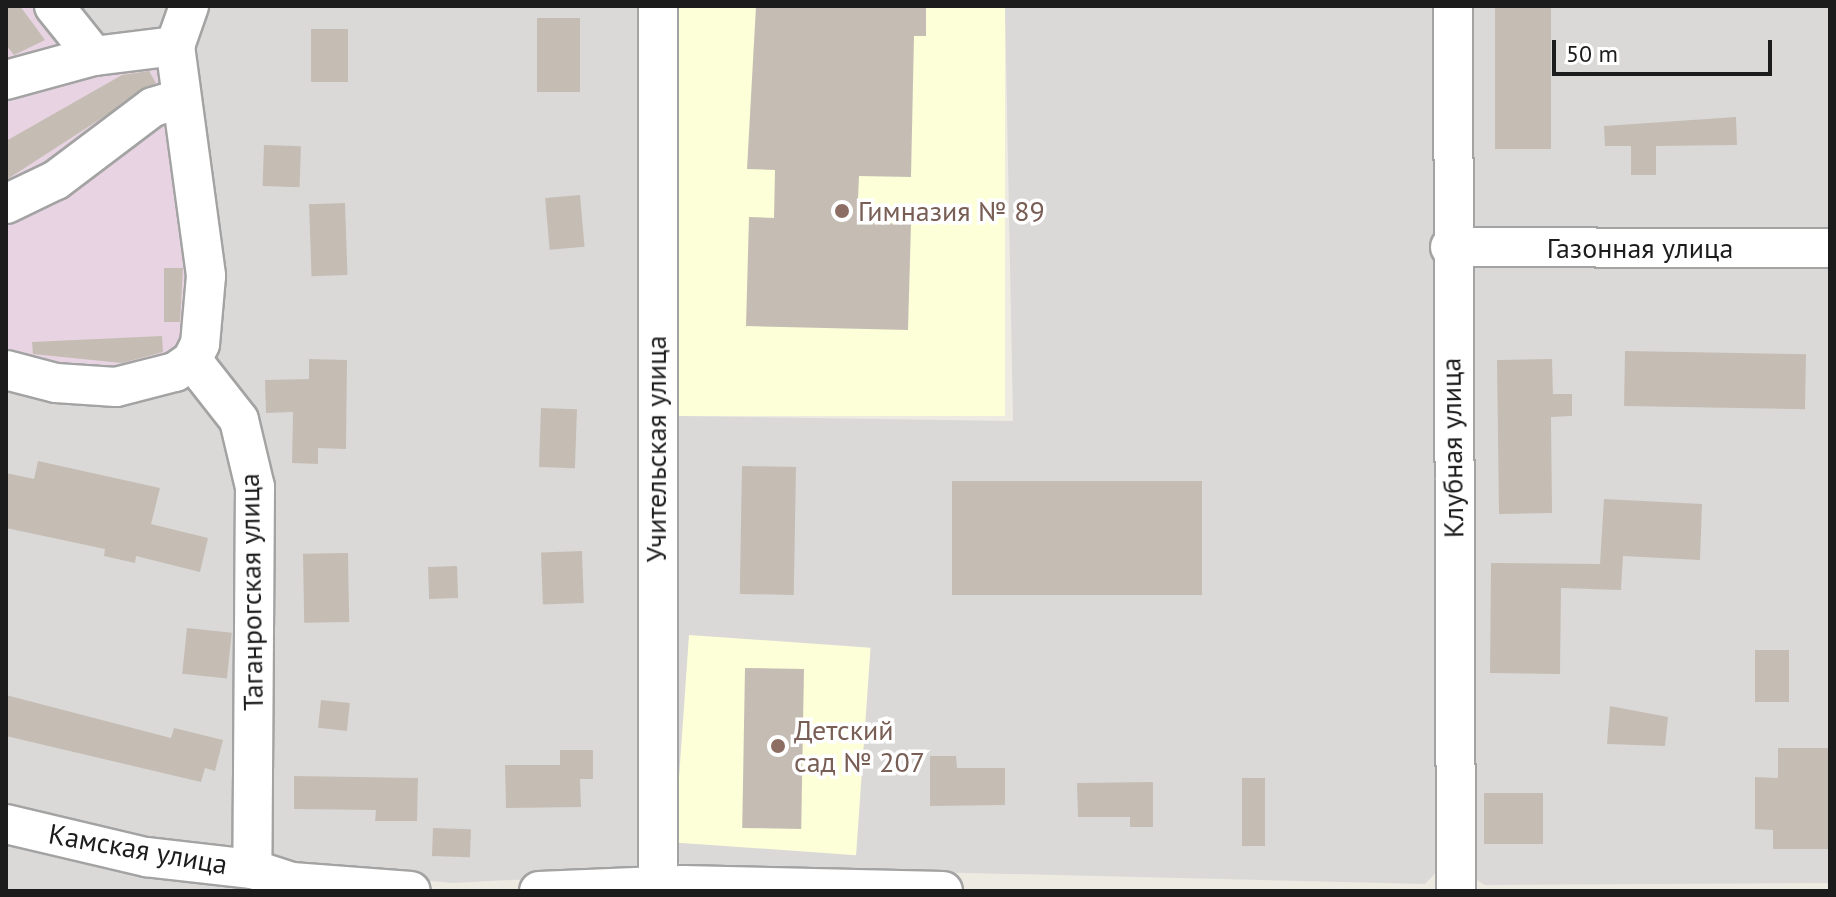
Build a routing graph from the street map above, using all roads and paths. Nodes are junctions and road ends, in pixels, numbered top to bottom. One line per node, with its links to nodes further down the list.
1 (54, 6): 6 (street)
2 (189, 6): 5 (street)
3 (658, 6): 16 (street, Учительская улица)
4 (1453, 6): 10 (street, Клубная улица)
5 (175, 46): 6 (street); 8 (street)
6 (94, 56): 7 (street)
7 (6, 80)
8 (180, 99): 9 (street); 12 (street)
9 (6, 204)
10 (1450, 247): 11 (street, Газонная улица); 20 (street, Клубная улица)
11 (1830, 248)
12 (192, 360): 13 (street); 15 (street, Таганрогская улица)
13 (6, 370)
14 (6, 824): 15 (street, Камская улица)
15 (252, 869): 17 (street, Камская улица)
16 (658, 889): 18 (street); 19 (street)
17 (411, 891)
18 (539, 891)
19 (943, 891)
20 (1456, 891)

